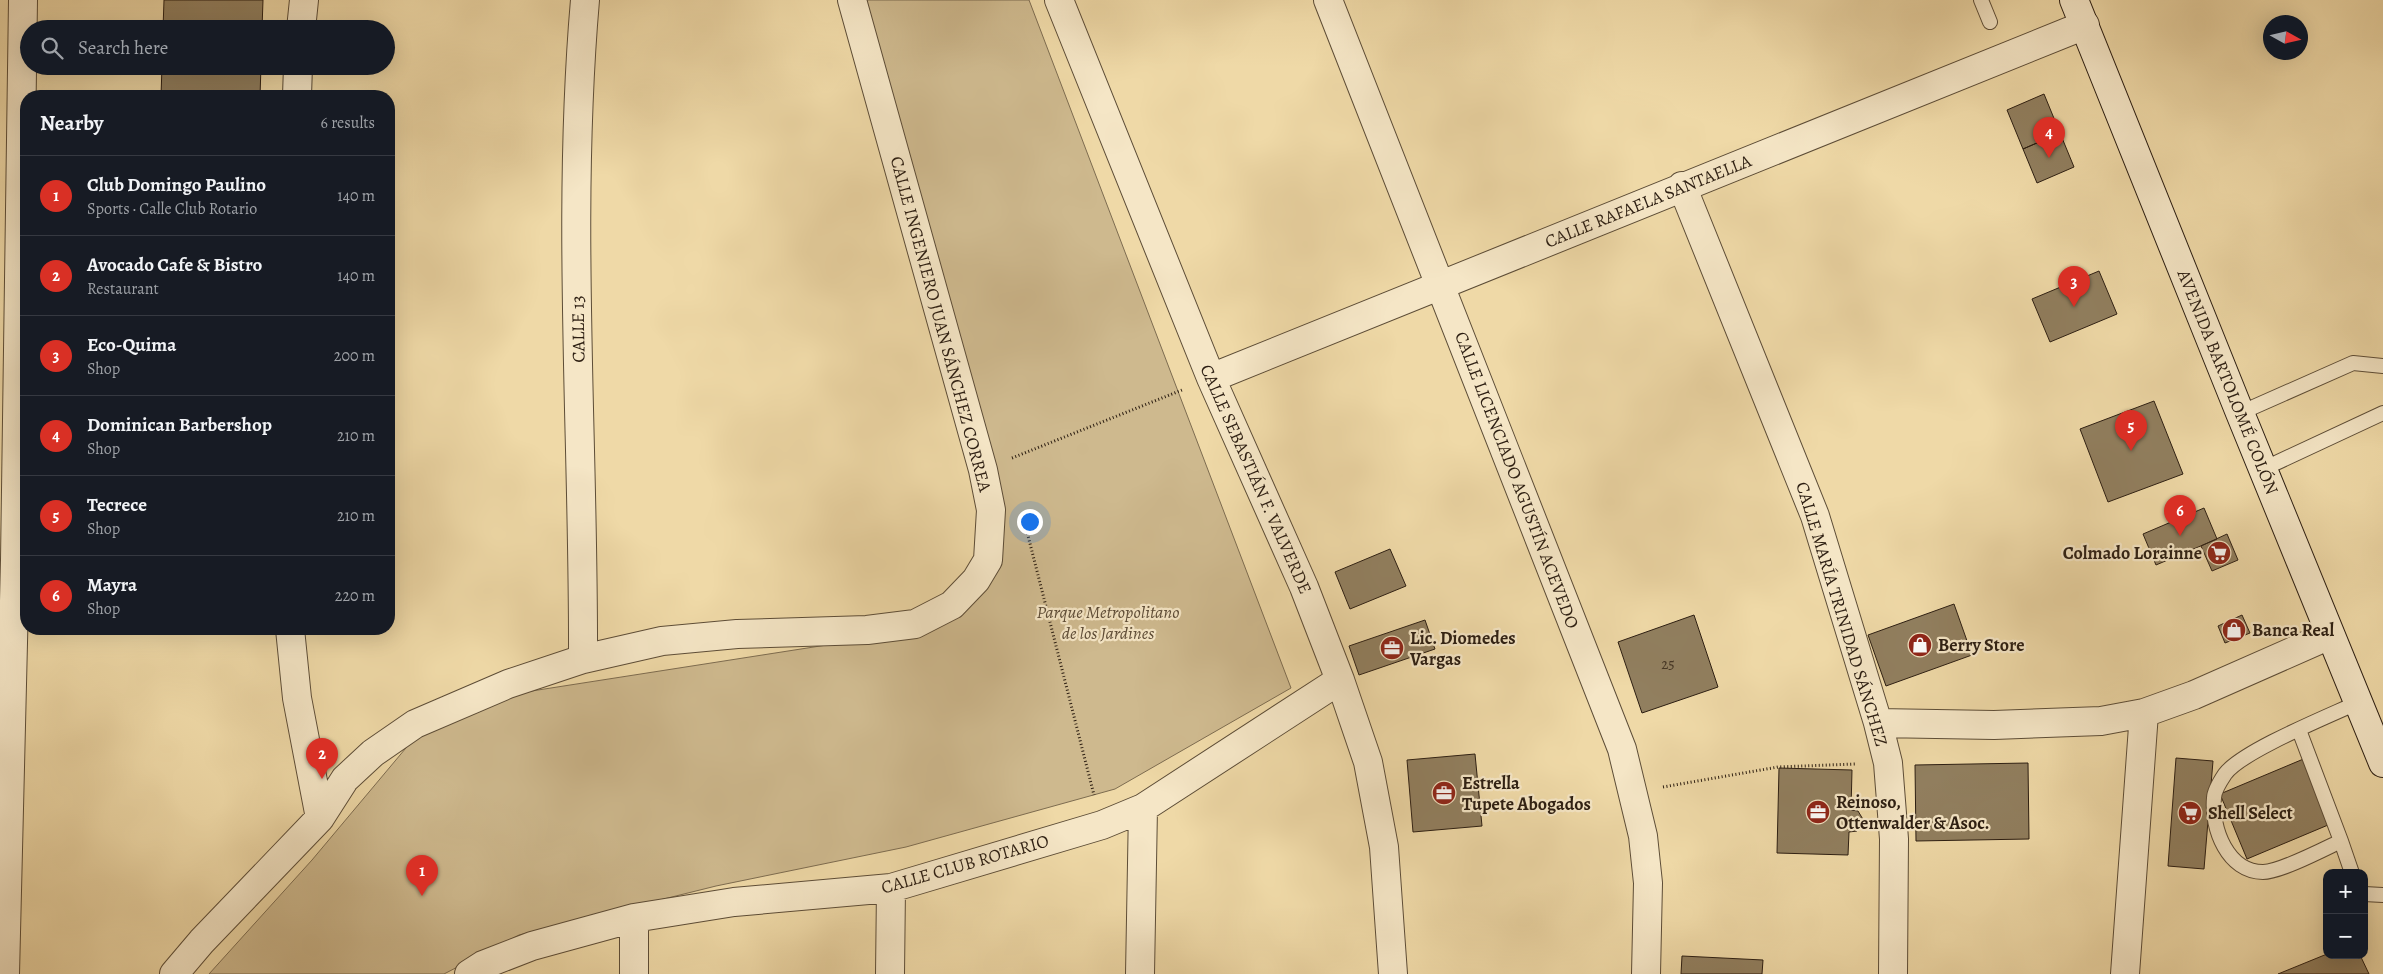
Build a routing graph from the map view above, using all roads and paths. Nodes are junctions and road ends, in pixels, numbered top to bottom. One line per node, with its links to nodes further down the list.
1 (23, 0): 9 (street)
2 (304, 0): 10 (street)
3 (584, 0): 30 (street, CALLE 13)
4 (852, 0): 25 (street, CALLE INGENIERO JUAN SÁNCHEZ CORREA)
5 (1059, 0): 21 (street, CALLE SEBASTIÁN F. VALVERDE)
6 (1328, 0): 19 (street, CALLE LICENCIADO AGUSTÍN ACEVEDO)
7 (1981, 0): 11 (lane)
8 (2074, 0): 12 (street, AVENIDA BARTOLOMÉ COLÓN)
9 (22, 20)
10 (302, 20)
11 (1990, 22)
12 (2085, 25): 18 (street, CALLE RAFAELA SANTAELLA); 22 (street, AVENIDA BARTOLOMÉ COLÓN)
13 (21, 75): 15 (street)
14 (298, 75): 16 (street)
15 (20, 90)
16 (297, 90)
17 (20, 105): 27 (street)
18 (1682, 186): 19 (street, CALLE RAFAELA SANTAELLA); 34 (street, CALLE MARÍA TRINIDAD SÁNCHEZ)
19 (1442, 286): 21 (street, CALLE RAFAELA SANTAELLA); 38 (street, CALLE LICENCIADO AGUSTÍN ACEVEDO)
20 (2383, 366): 22 (lane)
21 (1211, 378): 25 (path); 31 (street, CALLE SEBASTIÁN F. VALVERDE)
22 (2240, 412): 24 (street, AVENIDA BARTOLOMÉ COLÓN)
23 (2383, 412): 24 (lane)
24 (2263, 469): 29 (street, AVENIDA BARTOLOMÉ COLÓN)
25 (983, 470): 30 (street, CALLE INGENIERO JUAN SÁNCHEZ CORREA)
26 (1023, 517): 41 (path)
27 (7, 560): 48 (street)
28 (291, 635): 40 (street)
29 (2330, 635): 32 (street, AVENIDA BARTOLOMÉ COLÓN); 33 (street)
30 (583, 659): 40 (street, CALLE INGENIERO JUAN SÁNCHEZ CORREA)
31 (1340, 680): 39 (street, CALLE CLUB ROTARIO); 54 (street, CALLE SEBASTIÁN F. VALVERDE)
32 (2358, 702): 35 (lane); 37 (street, AVENIDA BARTOLOMÉ COLÓN)
33 (2144, 713): 34 (street); 57 (street)
34 (1878, 723): 36 (street, CALLE MARÍA TRINIDAD SÁNCHEZ)
35 (2299, 730): 42 (lane); 42 (lane)
36 (1888, 762): 38 (path); 56 (street, CALLE MARÍA TRINIDAD SÁNCHEZ)
37 (2383, 763)
38 (1634, 792): 55 (street, CALLE LICENCIADO AGUSTÍN ACEVEDO)
39 (1143, 808): 41 (street, CALLE CLUB ROTARIO); 53 (street)
40 (320, 818): 49 (street, CALLE INGENIERO JUAN SÁNCHEZ CORREA)
41 (1102, 825): 44 (street, CALLE CLUB ROTARIO)
42 (2341, 841): 43 (lane)
43 (2351, 869)
44 (891, 888): 47 (street, CALLE CLUB ROTARIO); 52 (street)
45 (2383, 895): 46 (lane)
46 (2368, 896)
47 (634, 918): 50 (street, CALLE CLUB ROTARIO); 51 (street)
48 (5, 974)
49 (174, 974)
50 (469, 974)
51 (634, 974)
52 (890, 974)
53 (1140, 974)
54 (1393, 974)
55 (1646, 974)
56 (1893, 974)
57 (2125, 974)

